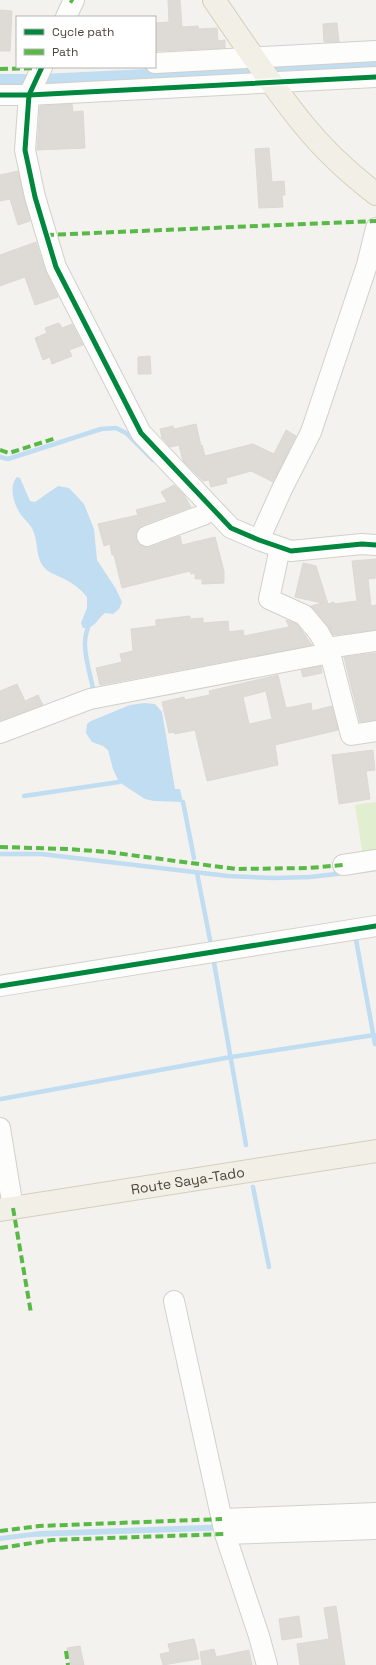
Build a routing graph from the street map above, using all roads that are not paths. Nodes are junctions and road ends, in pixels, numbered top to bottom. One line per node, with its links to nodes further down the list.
1 (74, 0): 3 (street)
2 (214, 0): 5 (main road)
3 (66, 16)
4 (376, 51): 5 (street)
5 (256, 60): 6 (street); 9 (main road)
6 (156, 62)
7 (46, 68): 10 (street)
8 (376, 77): 9 (street)
9 (270, 82): 10 (street); 12 (main road)
10 (30, 94): 11 (street); 14 (street)
11 (0, 95)
12 (376, 194)
13 (376, 228): 16 (street)
14 (212, 509): 15 (street); 16 (street)
15 (147, 536)
16 (259, 540): 18 (street)
17 (376, 545): 18 (street)
18 (280, 548): 20 (street)
19 (376, 641): 20 (street)
20 (329, 650): 21 (street); 22 (street)
21 (376, 731)
22 (0, 733)
23 (376, 860): 24 (street)
24 (343, 865)
25 (376, 926): 26 (street)
26 (0, 986)
27 (0, 1128): 29 (street)
28 (376, 1151): 29 (main road, Route Saya-Tado)
29 (7, 1209)
30 (174, 1301): 32 (street)
31 (376, 1513): 32 (street)
32 (223, 1526): 33 (street); 34 (street)
33 (376, 1529)
34 (267, 1665)

